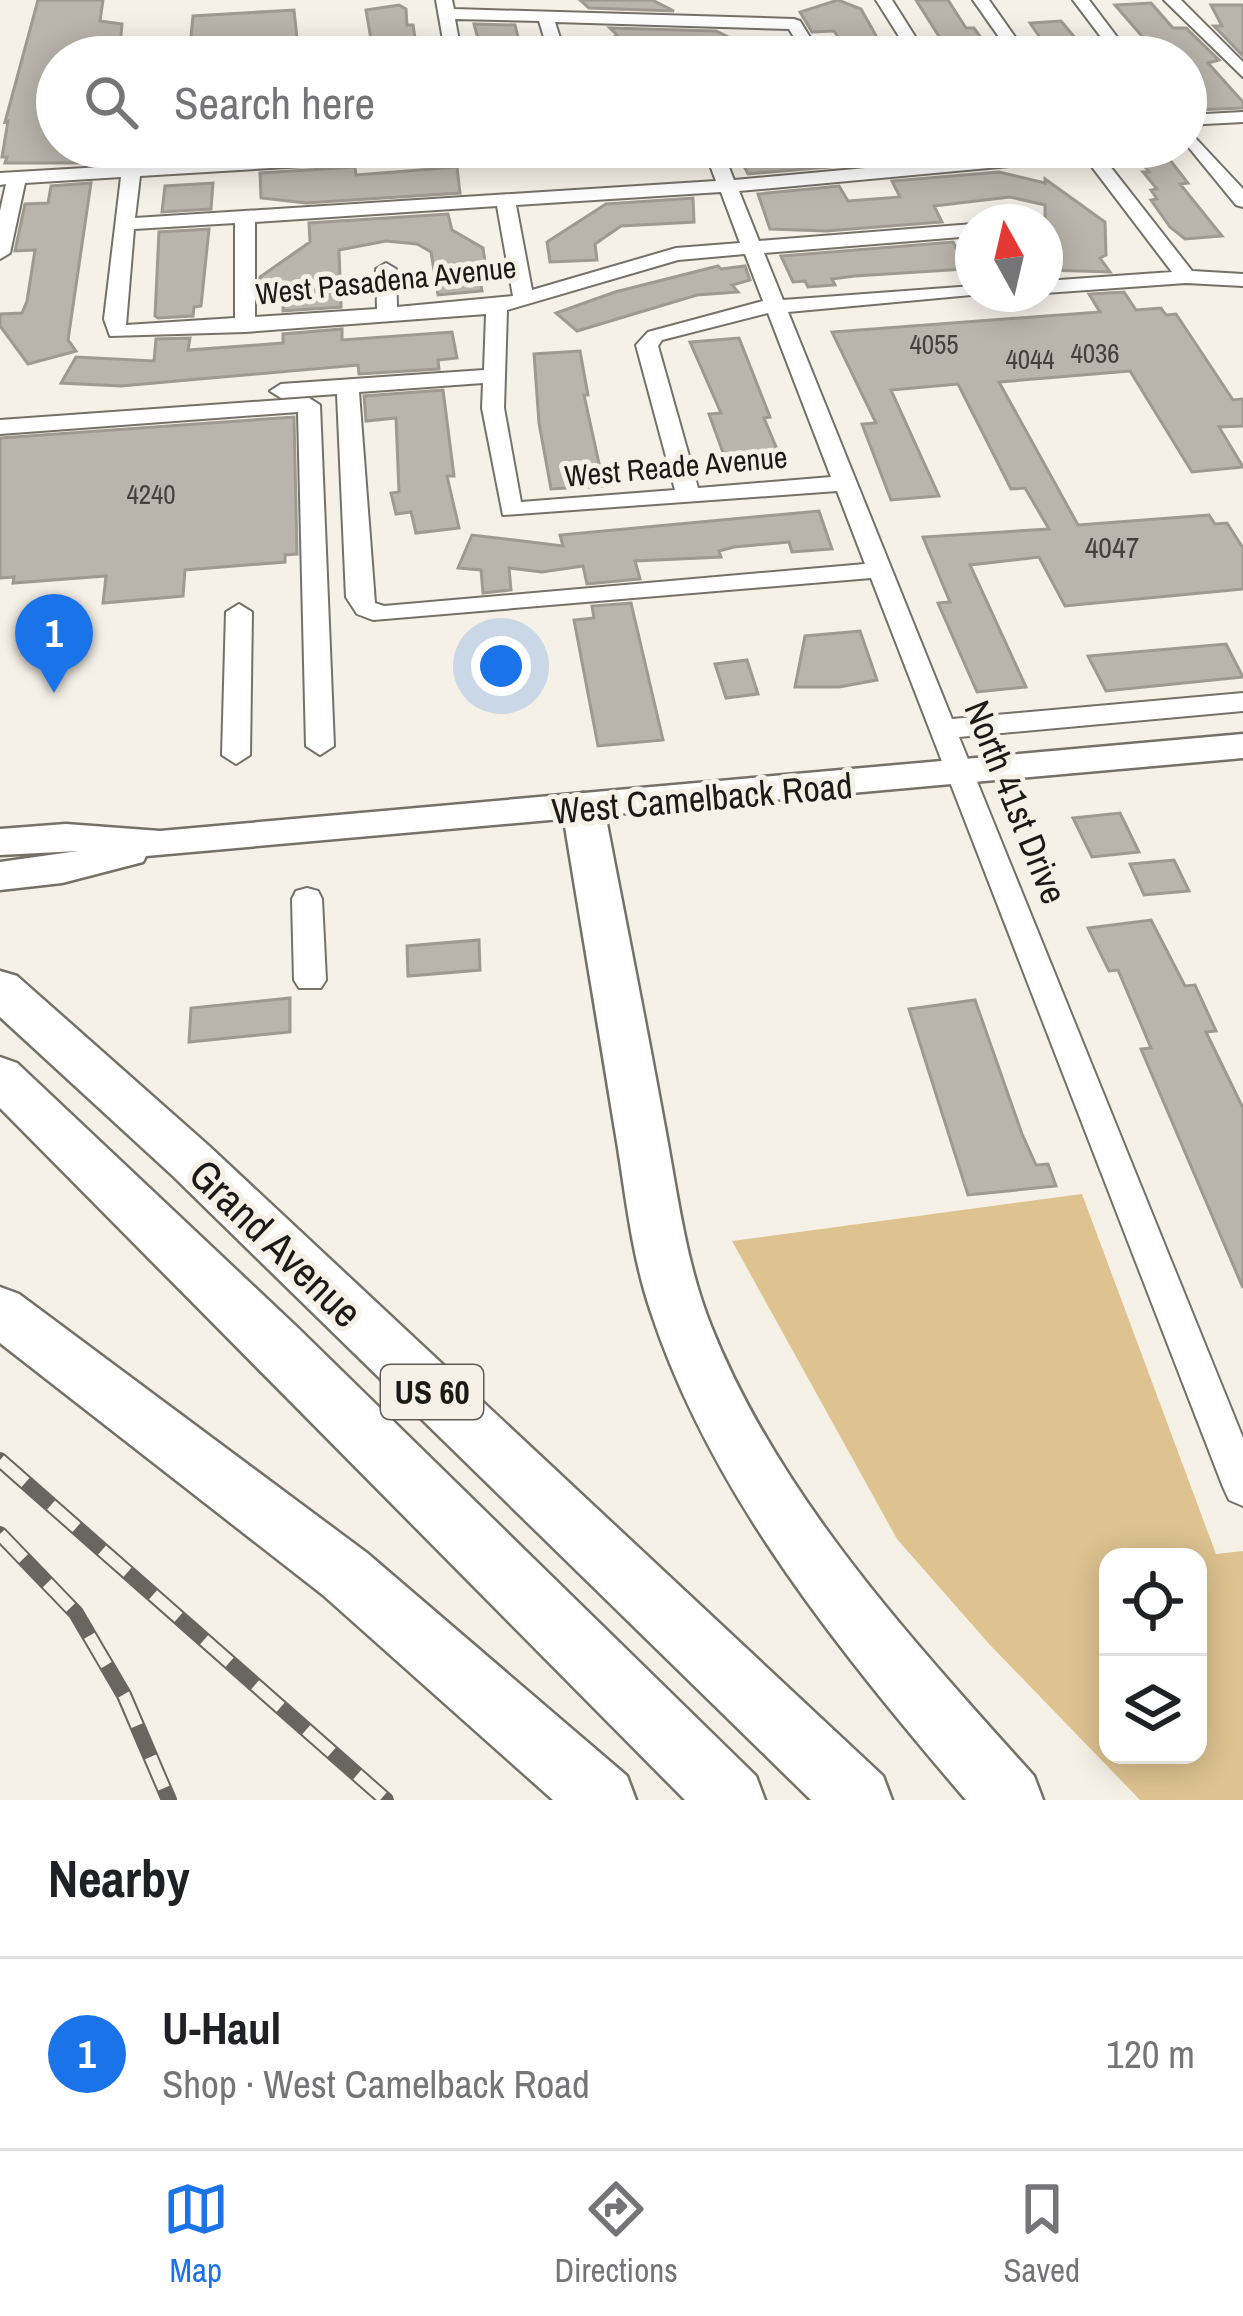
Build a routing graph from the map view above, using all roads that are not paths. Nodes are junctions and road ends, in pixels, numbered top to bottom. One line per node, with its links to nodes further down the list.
1 (884, 0): 9 (street)
2 (981, 0): 10 (street)
3 (1081, 0): 11 (street)
4 (1172, 0): 12 (street)
5 (445, 7): 6 (street)
6 (545, 16): 7 (street); 8 (street)
7 (551, 36)
8 (801, 36)
9 (907, 36)
10 (1007, 36)
11 (1108, 36)
12 (1243, 72)
13 (1243, 117): 14 (street)
14 (1207, 119)
15 (1207, 158): 21 (street)
16 (1243, 166): 21 (street)
17 (177, 168): 22 (street)
18 (721, 168): 24 (street, North 41st Drive)
19 (908, 168): 24 (street)
20 (1102, 168): 33 (street)
21 (1216, 168): 26 (street)
22 (131, 171): 23 (street); 28 (street)
23 (9, 178): 31 (street)
24 (728, 186): 25 (street); 30 (street, North 41st Drive)
25 (506, 201): 27 (street); 37 (street)
26 (1243, 201)
27 (245, 216): 28 (street); 41 (street)
28 (125, 224): 41 (street, West Pasadena Avenue)
29 (955, 231): 30 (street, West Pasadena Avenue)
30 (752, 246): 37 (street, West Pasadena Avenue); 38 (street, North 41st Drive)
31 (0, 253)
32 (386, 269): 40 (street)
33 (1186, 278): 34 (street); 35 (street)
34 (1243, 280)
35 (1063, 286)
36 (955, 293): 38 (street)
37 (524, 300): 39 (street, West Pasadena Avenue)
38 (776, 306): 46 (street, North 41st Drive); 47 (street)
39 (497, 307): 40 (street, West Pasadena Avenue); 42 (street)
40 (387, 316): 41 (street, West Pasadena Avenue)
41 (245, 326)
42 (496, 376): 43 (street); 47 (street, West Reade Avenue)
43 (348, 387): 44 (street); 48 (street)
44 (0, 412)
45 (0, 427): 52 (street)
46 (847, 483): 47 (street, West Reade Avenue); 48 (street, North 41st Drive)
47 (688, 496)
48 (882, 570): 51 (street, North 41st Drive)
49 (239, 612): 54 (street)
50 (1243, 702): 51 (street)
51 (945, 729): 55 (street, North 41st Drive)
52 (320, 746)
53 (1243, 746): 55 (main road, West Camelback Road)
54 (236, 754)
55 (964, 774): 56 (main road, West Camelback Road); 65 (street, North 41st Drive)
56 (583, 808): 58 (main road, West Camelback Road); 69 (highway)
57 (0, 842): 58 (main road, West Camelback Road)
58 (160, 844): 59 (main road, West Camelback Road)
59 (0, 876)
60 (307, 899): 61 (street)
61 (310, 980)
62 (0, 989): 68 (highway, Grand Avenue / US 60)
63 (0, 1077): 67 (highway, Grand Avenue / US 60)
64 (0, 1311): 66 (highway)
65 (1243, 1487)
66 (603, 1800)
67 (733, 1800)
68 (859, 1800)
69 (1010, 1800)

